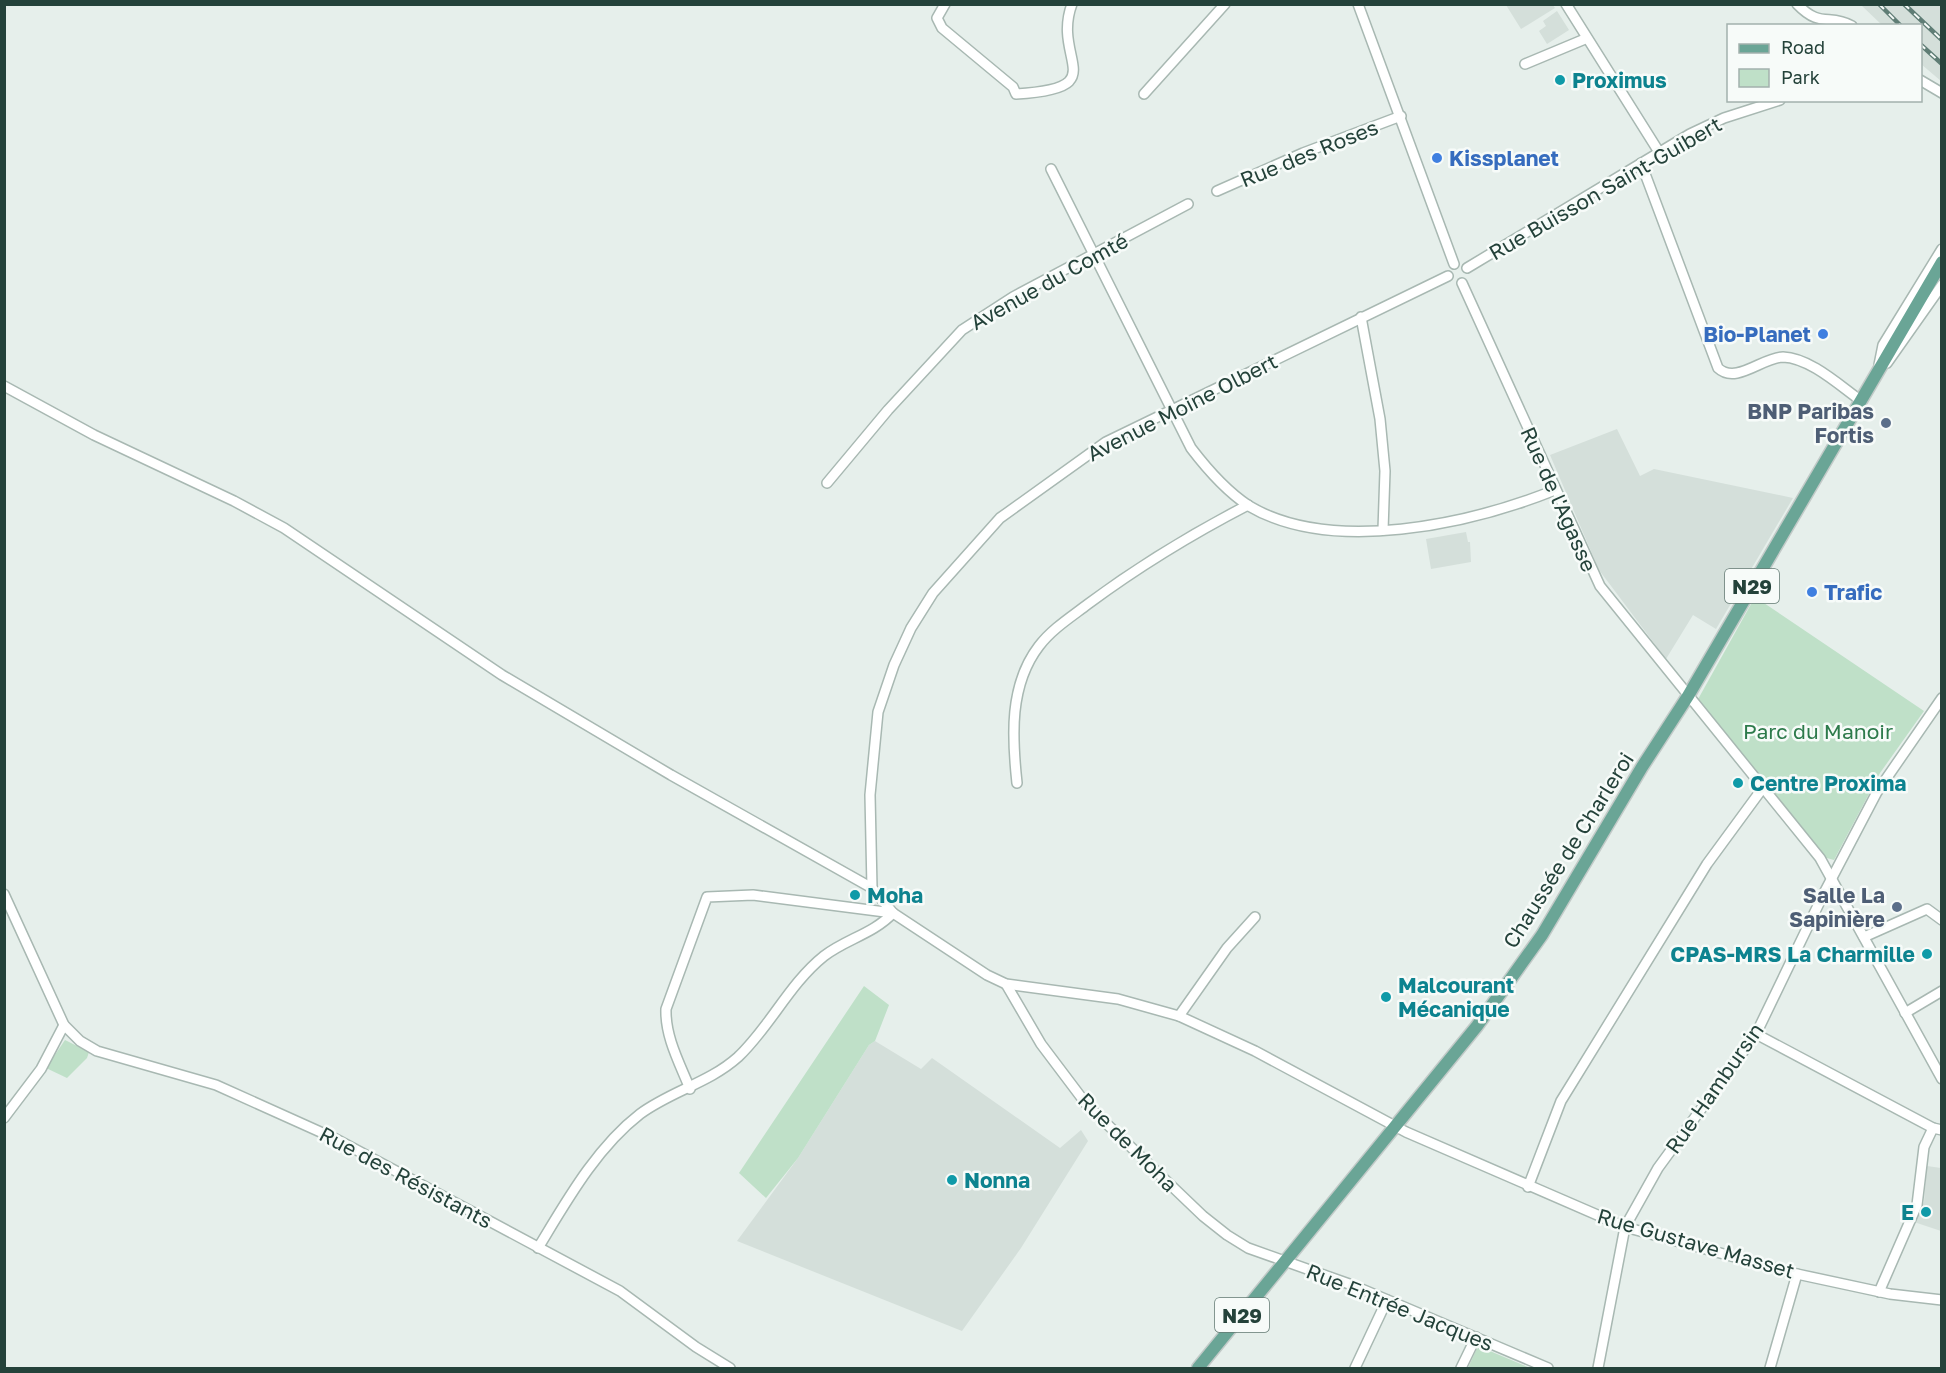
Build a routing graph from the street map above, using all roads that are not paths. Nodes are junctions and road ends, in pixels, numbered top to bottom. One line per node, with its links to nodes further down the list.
1 (945, 4): 2 (street)
2 (1072, 4)
3 (1225, 4): 12 (street)
4 (1358, 4): 14 (street)
5 (1566, 4): 8 (street)
6 (1797, 4): 7 (street)
7 (1849, 24)
8 (1585, 39): 9 (street); 15 (street)
9 (1525, 64)
10 (1922, 81): 11 (street)
11 (1941, 93)
12 (1144, 94)
13 (1774, 102): 15 (street, Rue Buisson Saint-Guibert)
14 (1401, 116): 18 (street, Rue des Roses); 23 (street)
15 (1659, 152): 16 (street, Rue Buisson Saint-Guibert)
16 (1641, 163): 24 (street, Rue Buisson Saint-Guibert); 31 (street)
17 (1051, 170): 21 (street)
18 (1217, 191)
19 (1188, 204): 21 (street, Avenue du Comté)
20 (1941, 249): 29 (street, Chaussée de Charleroi / N29)
21 (1095, 255): 32 (street); 33 (street, Avenue du Comté)
22 (1941, 262): 29 (main road, Chaussée de Charleroi / N29)
23 (1454, 264): 24 (street); 25 (street)
24 (1467, 268): 26 (street)
25 (1448, 276): 26 (street); 28 (street, Avenue Moine Olbert)
26 (1462, 283): 34 (street, Rue de l'Agasse)
27 (1941, 285): 29 (street, Chaussée de Charleroi / N29)
28 (1361, 317): 32 (street, Avenue Moine Olbert); 36 (street)
29 (1877, 374): 31 (main road, Chaussée de Charleroi / N29)
30 (4, 386): 42 (street)
31 (1860, 400): 37 (main road, Chaussée de Charleroi / N29)
32 (1172, 409): 35 (street); 42 (street, Avenue Moine Olbert)
33 (827, 483)
34 (1555, 490): 36 (street); 37 (street, Rue de l'Agasse)
35 (1248, 505): 36 (street); 39 (street)
36 (1383, 530)
37 (1688, 696): 40 (street, Rue de l'Agasse); 57 (main road, Chaussée de Charleroi / N29)
38 (1941, 698): 41 (street, Rue Hambursin)
39 (1017, 783)
40 (1762, 789): 41 (street, Rue de l'Agasse); 59 (street)
41 (1831, 878): 47 (street, Rue de l'Agasse); 53 (street, Rue Hambursin)
42 (872, 888): 44 (street)
43 (4, 894): 52 (street)
44 (893, 914): 48 (street); 55 (street); 55 (street)
45 (1255, 917): 51 (street)
46 (1941, 920): 47 (street)
47 (1864, 937): 50 (street, Rue de l'Agasse)
48 (1006, 984): 51 (street, Rue Gustave Masset); 62 (street, Rue de Moha)
49 (1941, 991): 50 (street)
50 (1905, 1013): 54 (street, Rue de l'Agasse)
51 (1179, 1016): 57 (street, Rue Gustave Masset)
52 (64, 1025): 56 (street); 61 (street, Rue des Résistants)
53 (1756, 1034): 58 (street); 60 (street, Rue Hambursin)
54 (1941, 1079)
55 (690, 1089): 61 (street)
56 (4, 1118)
57 (1393, 1126): 59 (street, Rue Gustave Masset); 62 (main road, Chaussée de Charleroi / N29)
58 (1937, 1129): 64 (street)
59 (1527, 1187): 60 (street, Rue Gustave Masset)
60 (1625, 1227): 63 (street, Rue Gustave Masset); 73 (street, Rue Hambursin)
61 (538, 1248): 68 (street, Rue des Résistants)
62 (1285, 1261): 65 (street, Rue Entrée Jacques); 69 (main road, Chaussée de Charleroi / N29)
63 (1797, 1274): 64 (street, Rue Gustave Masset); 74 (street)
64 (1879, 1292): 66 (street, Rue Gustave Masset)
65 (1387, 1300): 67 (street, Rue Entrée Jacques); 70 (street)
66 (1941, 1300)
67 (1476, 1337): 71 (street); 72 (street, Rue Entrée Jacques)
68 (730, 1368)
69 (1198, 1368)
70 (1356, 1368)
71 (1461, 1368)
72 (1548, 1368)
73 (1598, 1368)
74 (1770, 1368)

